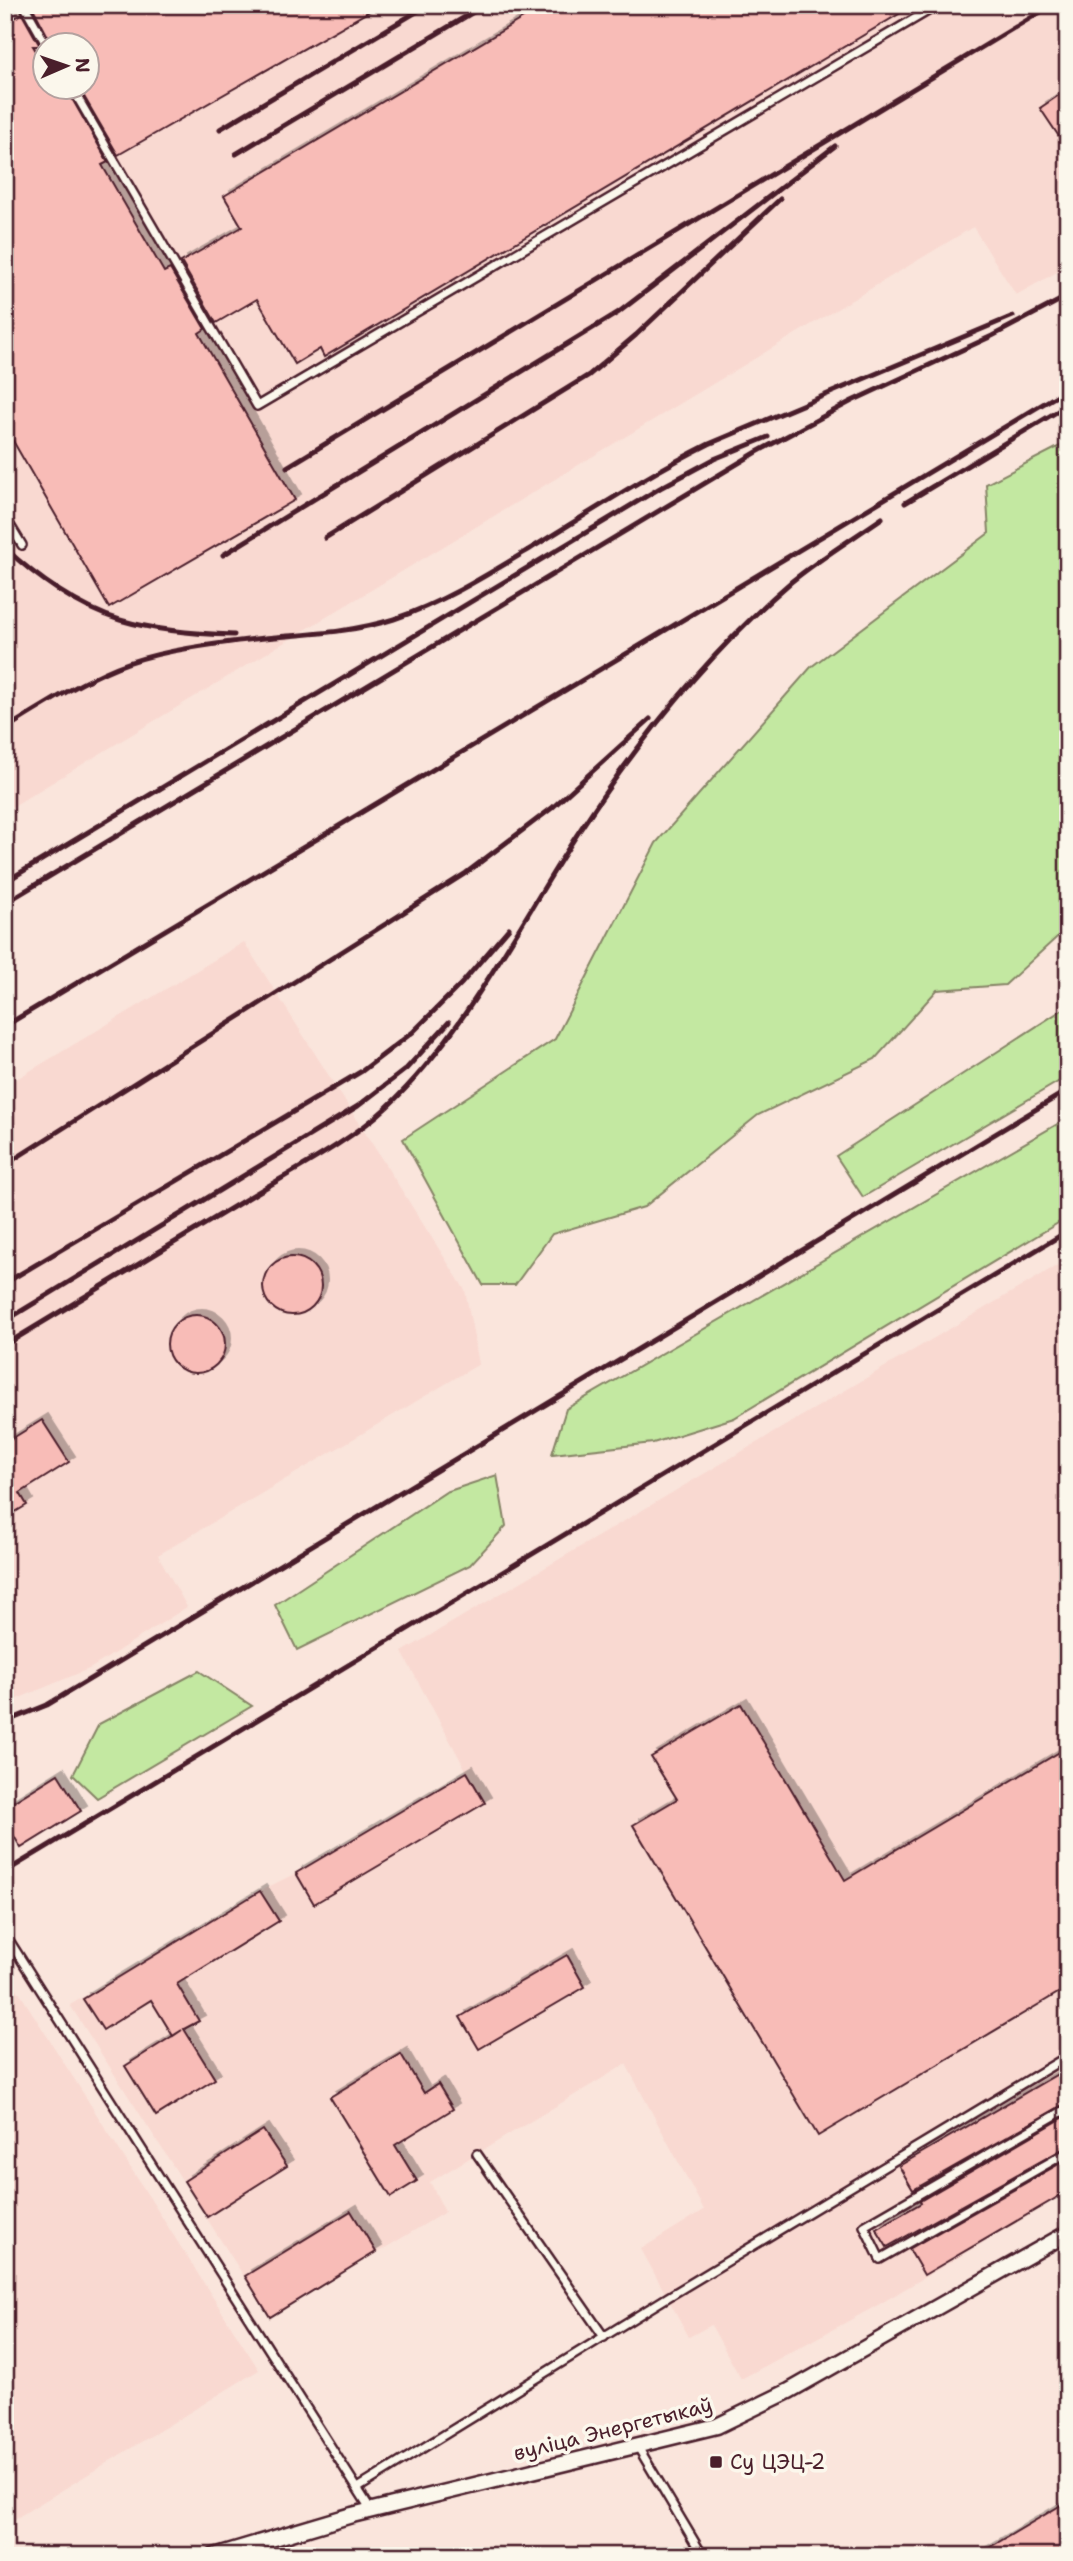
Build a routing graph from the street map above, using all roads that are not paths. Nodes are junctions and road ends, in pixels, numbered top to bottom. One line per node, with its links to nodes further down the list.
1 (24, 5): 3 (lane)
2 (939, 5): 4 (lane)
3 (39, 32)
4 (80, 102)
5 (5, 517): 6 (lane)
6 (22, 545)
7 (5, 1934): 15 (lane)
8 (1068, 2056): 13 (lane)
9 (1068, 2108): 10 (lane)
10 (1068, 2152)
11 (477, 2154): 13 (lane)
12 (1068, 2233): 14 (street, вуліца Энергетыкаў)
13 (604, 2337): 15 (lane)
14 (638, 2447): 16 (street, вуліца Энергетыкаў); 18 (lane)
15 (358, 2488): 16 (lane)
16 (372, 2510): 17 (street, вуліца Энергетыкаў)
17 (214, 2556)
18 (702, 2556)

